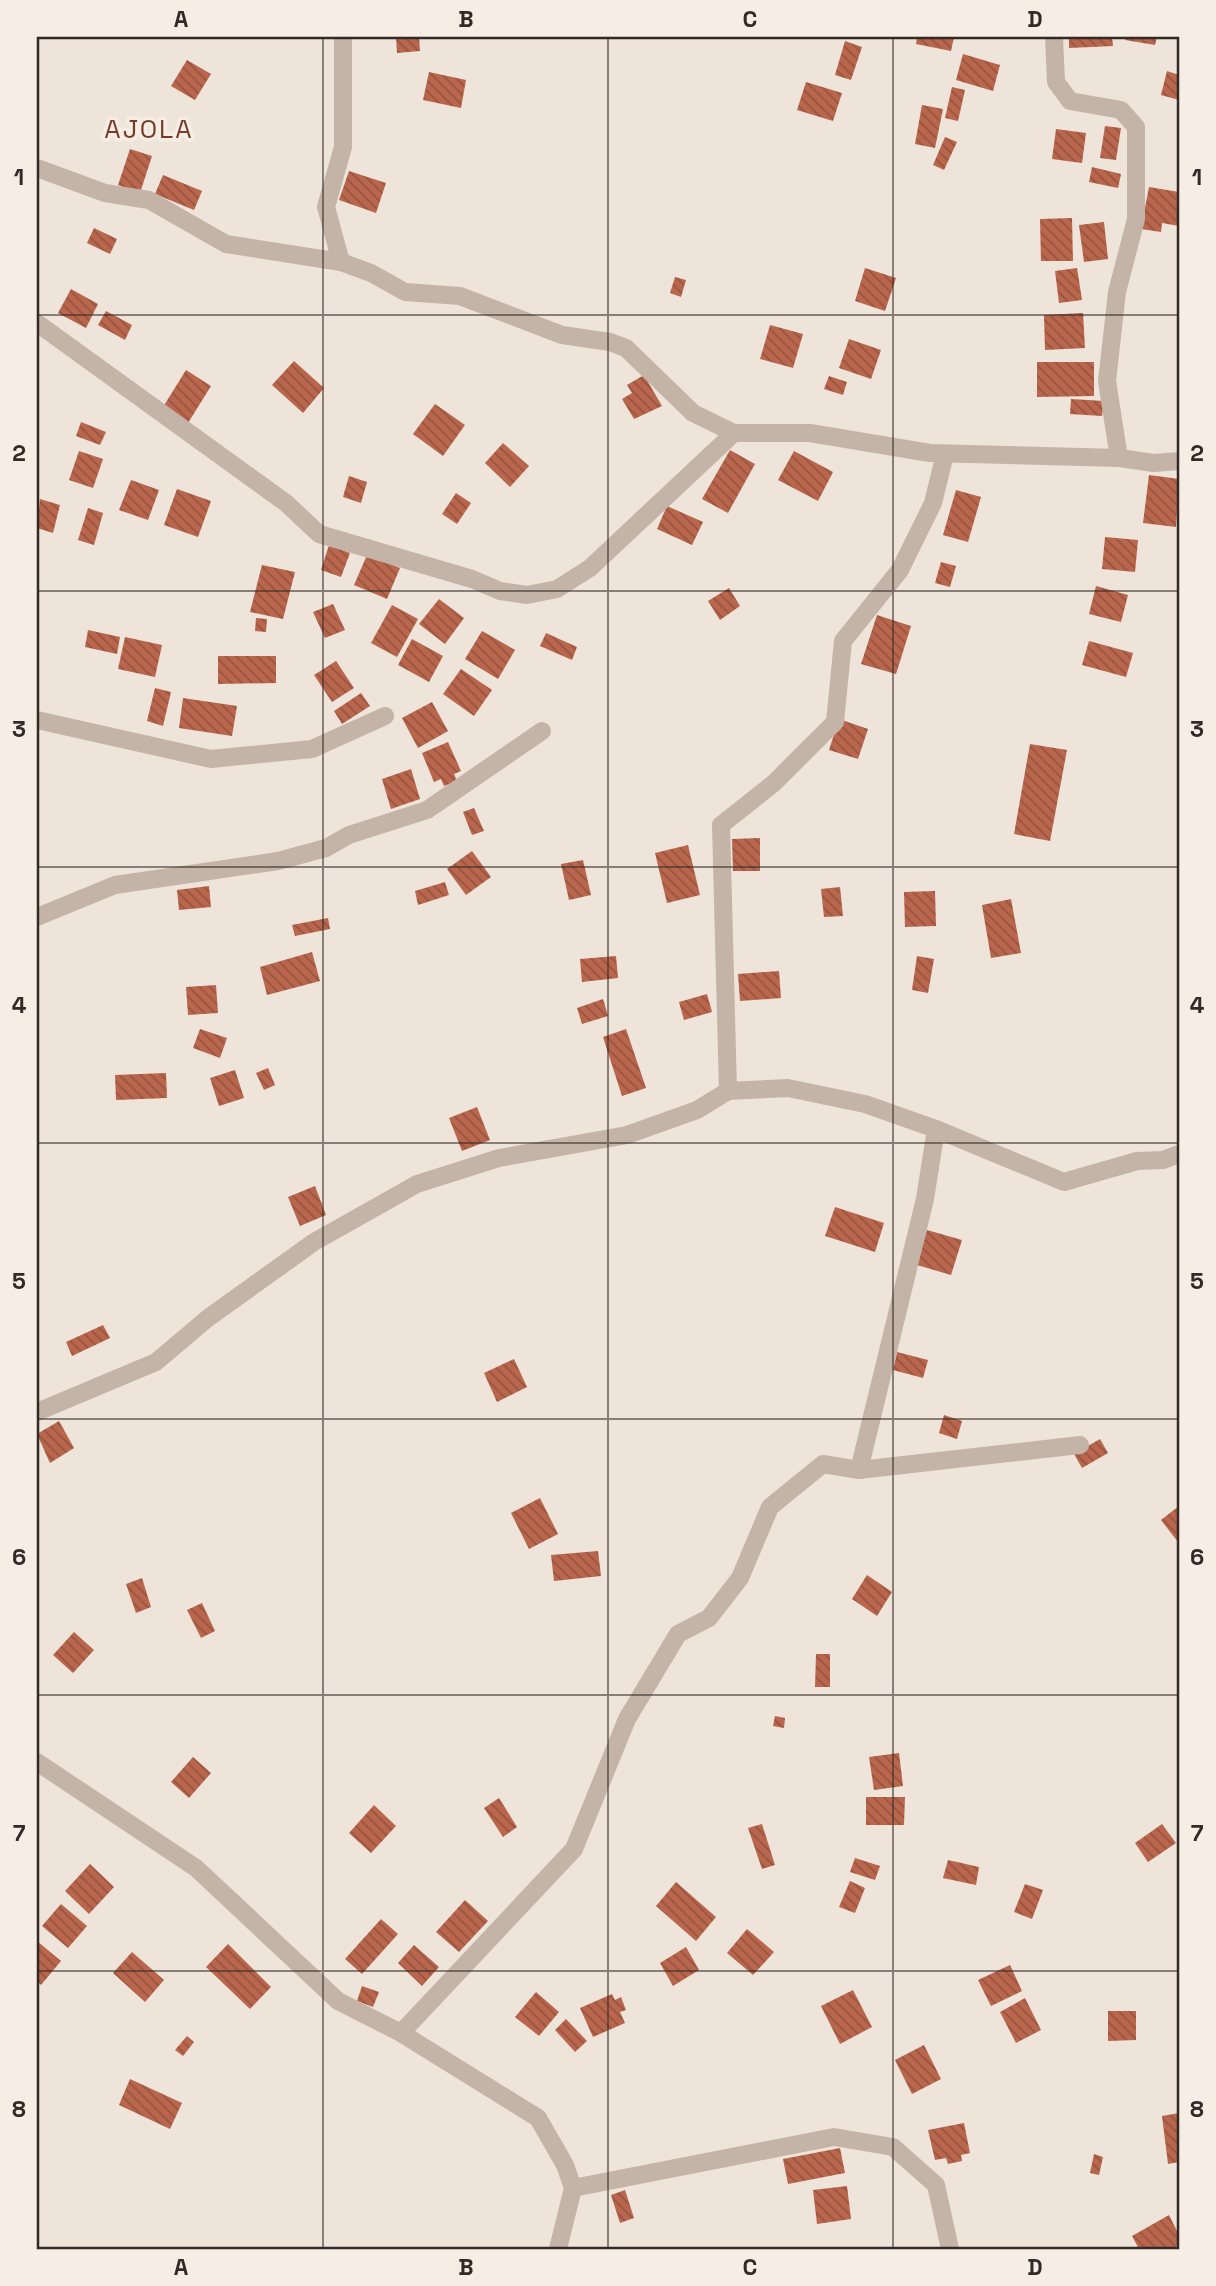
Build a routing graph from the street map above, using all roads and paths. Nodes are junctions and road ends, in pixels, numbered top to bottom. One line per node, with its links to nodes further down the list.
1 (343, 37): 4 (street)
2 (1054, 37): 8 (street)
3 (37, 168): 4 (street)
4 (341, 262): 6 (street)
5 (37, 323): 6 (street)
6 (734, 433): 7 (street)
7 (945, 454): 8 (street); 14 (street)
8 (1119, 458): 9 (street)
9 (1179, 461)
10 (385, 716): 11 (street)
11 (37, 720)
12 (541, 731): 13 (street)
13 (37, 918)
14 (729, 1091): 15 (street); 17 (street)
15 (936, 1129): 16 (street); 19 (street)
16 (1179, 1154)
17 (37, 1412)
18 (1080, 1445): 19 (street)
19 (859, 1470): 21 (street)
20 (37, 1762): 21 (street)
21 (401, 2033): 22 (street)
22 (573, 2188): 23 (street); 24 (street)
23 (558, 2249)
24 (950, 2249)

